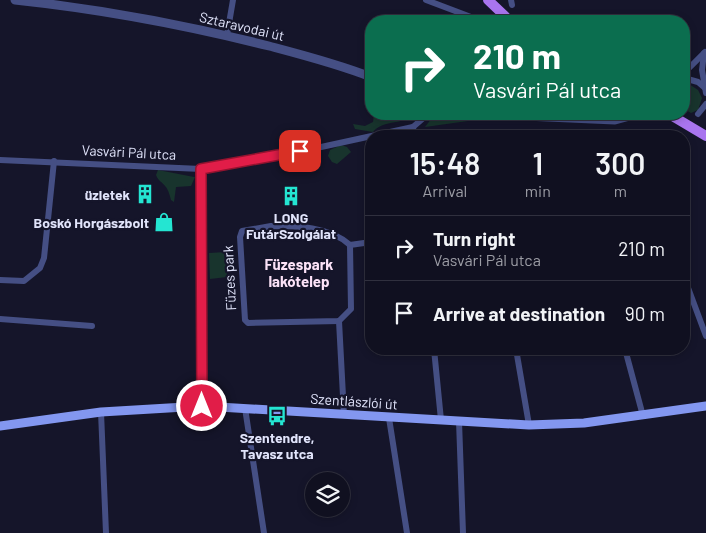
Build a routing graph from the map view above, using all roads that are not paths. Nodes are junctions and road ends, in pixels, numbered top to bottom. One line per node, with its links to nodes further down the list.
1 (15, 0): 7 (street, Sztaravodai út)
2 (233, 0): 7 (street)
3 (426, 0): 5 (street)
4 (488, 0): 6 (main road)
5 (464, 15)
6 (504, 15)
7 (227, 35): 10 (street, Sztaravodai út)
8 (705, 52): 9 (street); 12 (street)
9 (690, 67)
10 (365, 75)
11 (690, 80): 12 (street)
12 (706, 91)
13 (706, 104): 14 (street)
14 (698, 114)
15 (421, 120): 17 (street, Vasvári Pál utca)
16 (680, 120): 20 (main road)
17 (413, 127): 18 (street, Vasvári Pál utca); 19 (street)
18 (399, 130)
19 (413, 130)
20 (706, 136)
21 (365, 137): 24 (street, Vasvári Pál utca)
22 (0, 160): 23 (street, Vasvári Pál utca)
23 (54, 161): 24 (street, Vasvári Pál utca); 27 (street)
24 (201, 169): 36 (street)
25 (365, 243): 26 (street)
26 (350, 245): 30 (street); 30 (street, Füzes park)
27 (0, 280)
28 (690, 293): 32 (street)
29 (0, 319): 31 (street)
30 (339, 320): 40 (street)
31 (92, 326)
32 (706, 336)
33 (435, 355): 43 (street)
34 (517, 355): 45 (street)
35 (627, 355): 41 (street)
36 (202, 406): 38 (main road, Szentlászlói út); 39 (main road, Szentlászlói út)
37 (706, 406): 41 (main road, Szentlászlói út)
38 (245, 408): 40 (main road, Szentlászlói út); 49 (street)
39 (101, 412): 46 (main road, Szentlászlói út); 48 (street)
40 (344, 415): 42 (main road, Szentlászlói út)
41 (644, 416): 45 (main road, Szentlászlói út)
42 (389, 418): 43 (main road, Szentlászlói út); 50 (street)
43 (441, 420): 44 (main road, Szentlászlói út)
44 (459, 421): 45 (main road, Szentlászlói út); 51 (street)
45 (529, 425)
46 (0, 426): 47 (street)
47 (0, 432)
48 (106, 533)
49 (264, 533)
50 (407, 533)
51 (463, 533)

